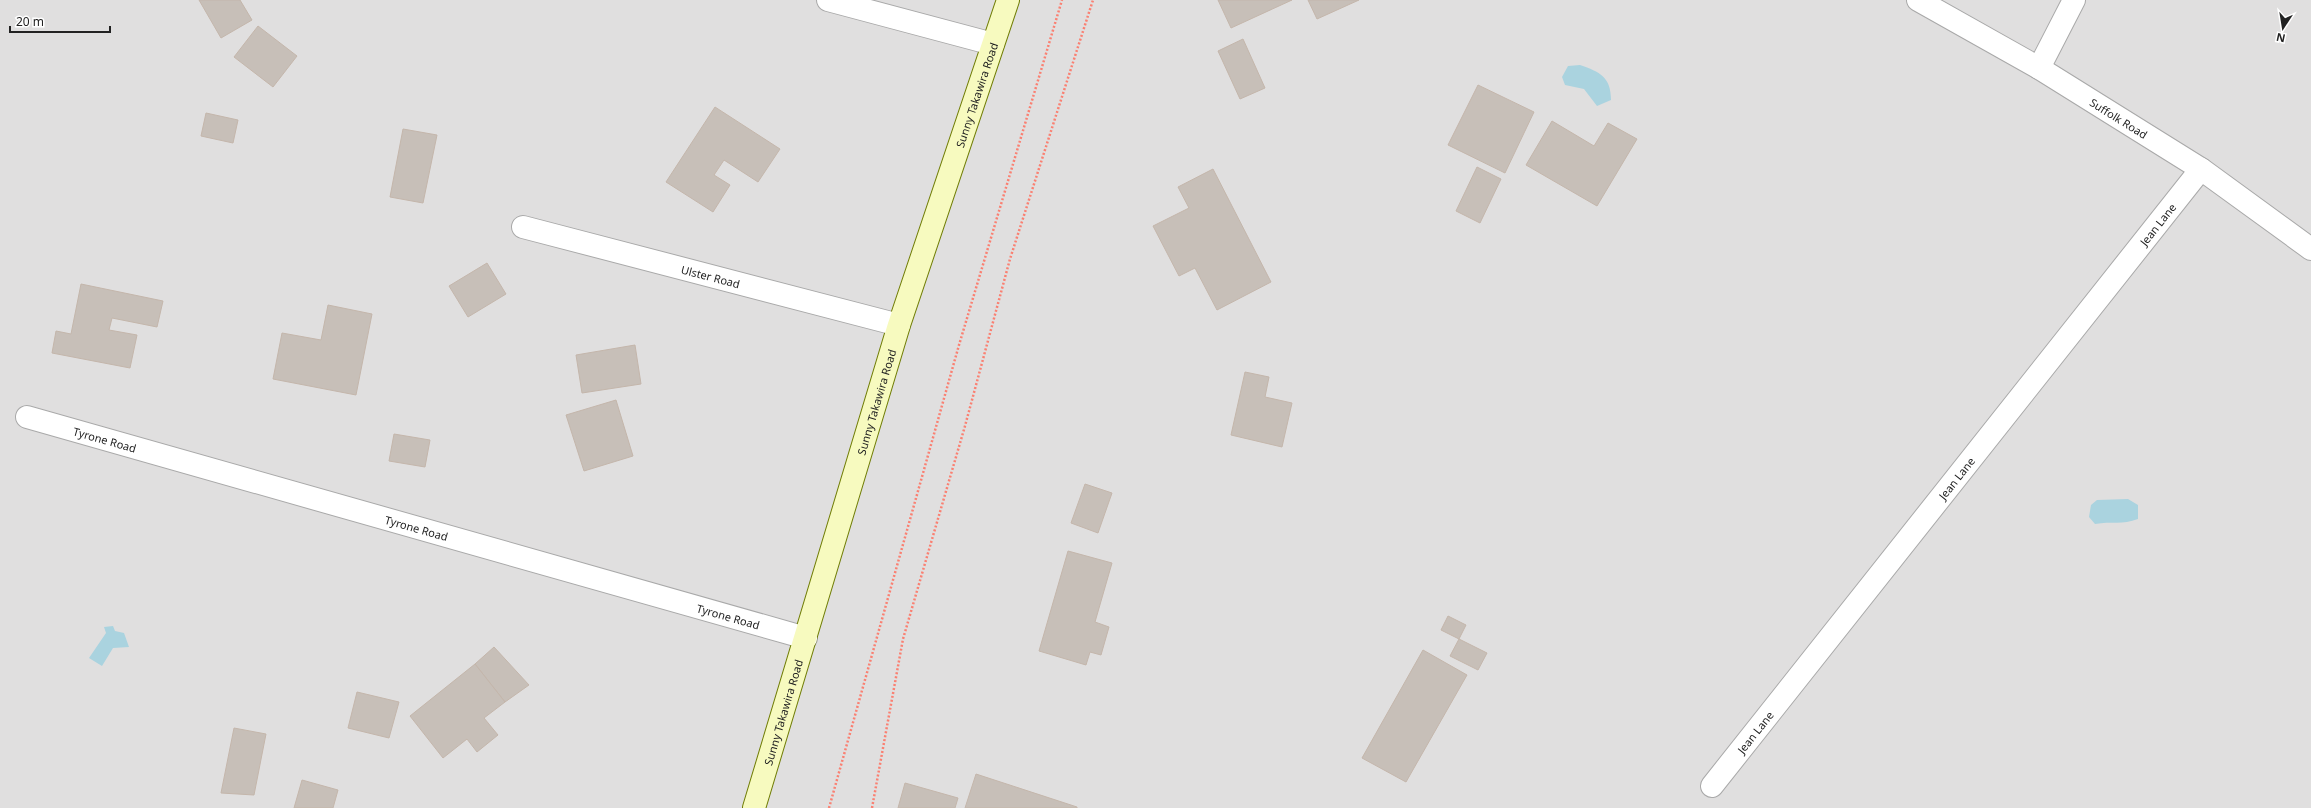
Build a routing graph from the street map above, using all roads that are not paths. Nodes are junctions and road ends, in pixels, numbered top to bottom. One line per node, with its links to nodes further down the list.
1 (828, 0): 5 (street)
2 (1008, 0): 5 (main road, Sunny Takawira Road)
3 (1918, 0): 6 (street, Suffolk Road)
4 (2074, 0): 6 (street)
5 (993, 44): 10 (main road, Sunny Takawira Road)
6 (2039, 68): 7 (street, Suffolk Road)
7 (2201, 169): 9 (street, Suffolk Road); 13 (street, Jean Lane)
8 (524, 227): 10 (street, Ulster Road)
9 (2311, 249)
10 (899, 325): 12 (main road, Sunny Takawira Road)
11 (27, 418): 12 (street, Tyrone Road)
12 (806, 638): 14 (main road, Sunny Takawira Road)
13 (1712, 786)
14 (754, 808)

